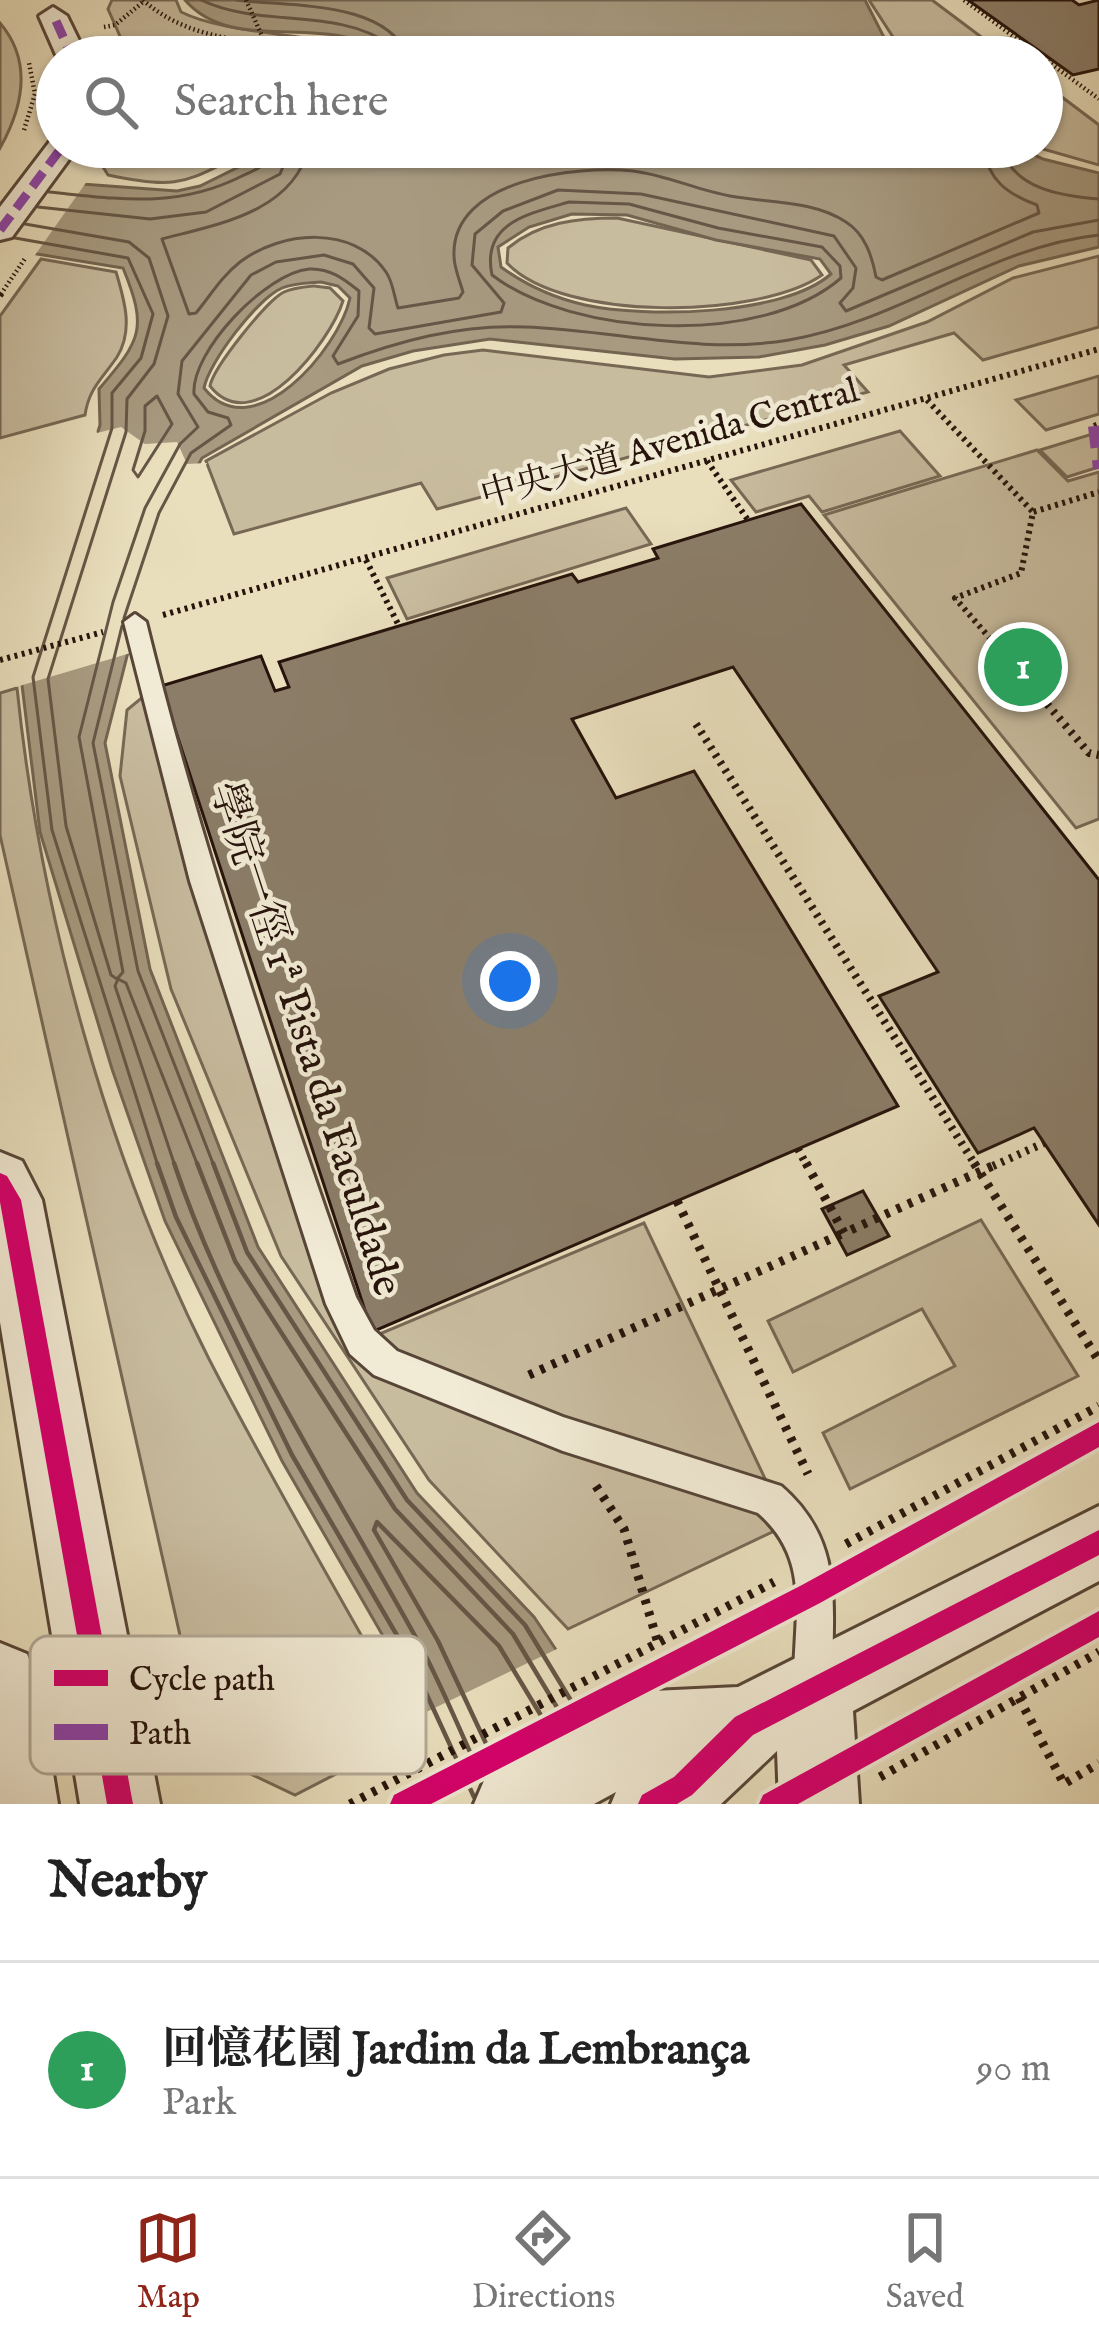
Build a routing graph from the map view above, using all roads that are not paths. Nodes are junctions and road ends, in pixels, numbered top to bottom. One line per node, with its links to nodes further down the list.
1 (47, 168): 2 (street)
2 (0, 230)
3 (135, 622): 8 (lane, 學院一徑 1ª Pista da Faculdade)
4 (0, 1183): 6 (street)
5 (1099, 1542): 8 (street)
6 (90, 1636)
7 (0, 1681): 12 (street)
8 (813, 1692): 9 (street); 11 (street)
9 (662, 1773): 14 (street)
10 (115, 1774): 13 (street)
11 (845, 1793)
12 (18, 1804)
13 (120, 1804)
14 (514, 1804)

